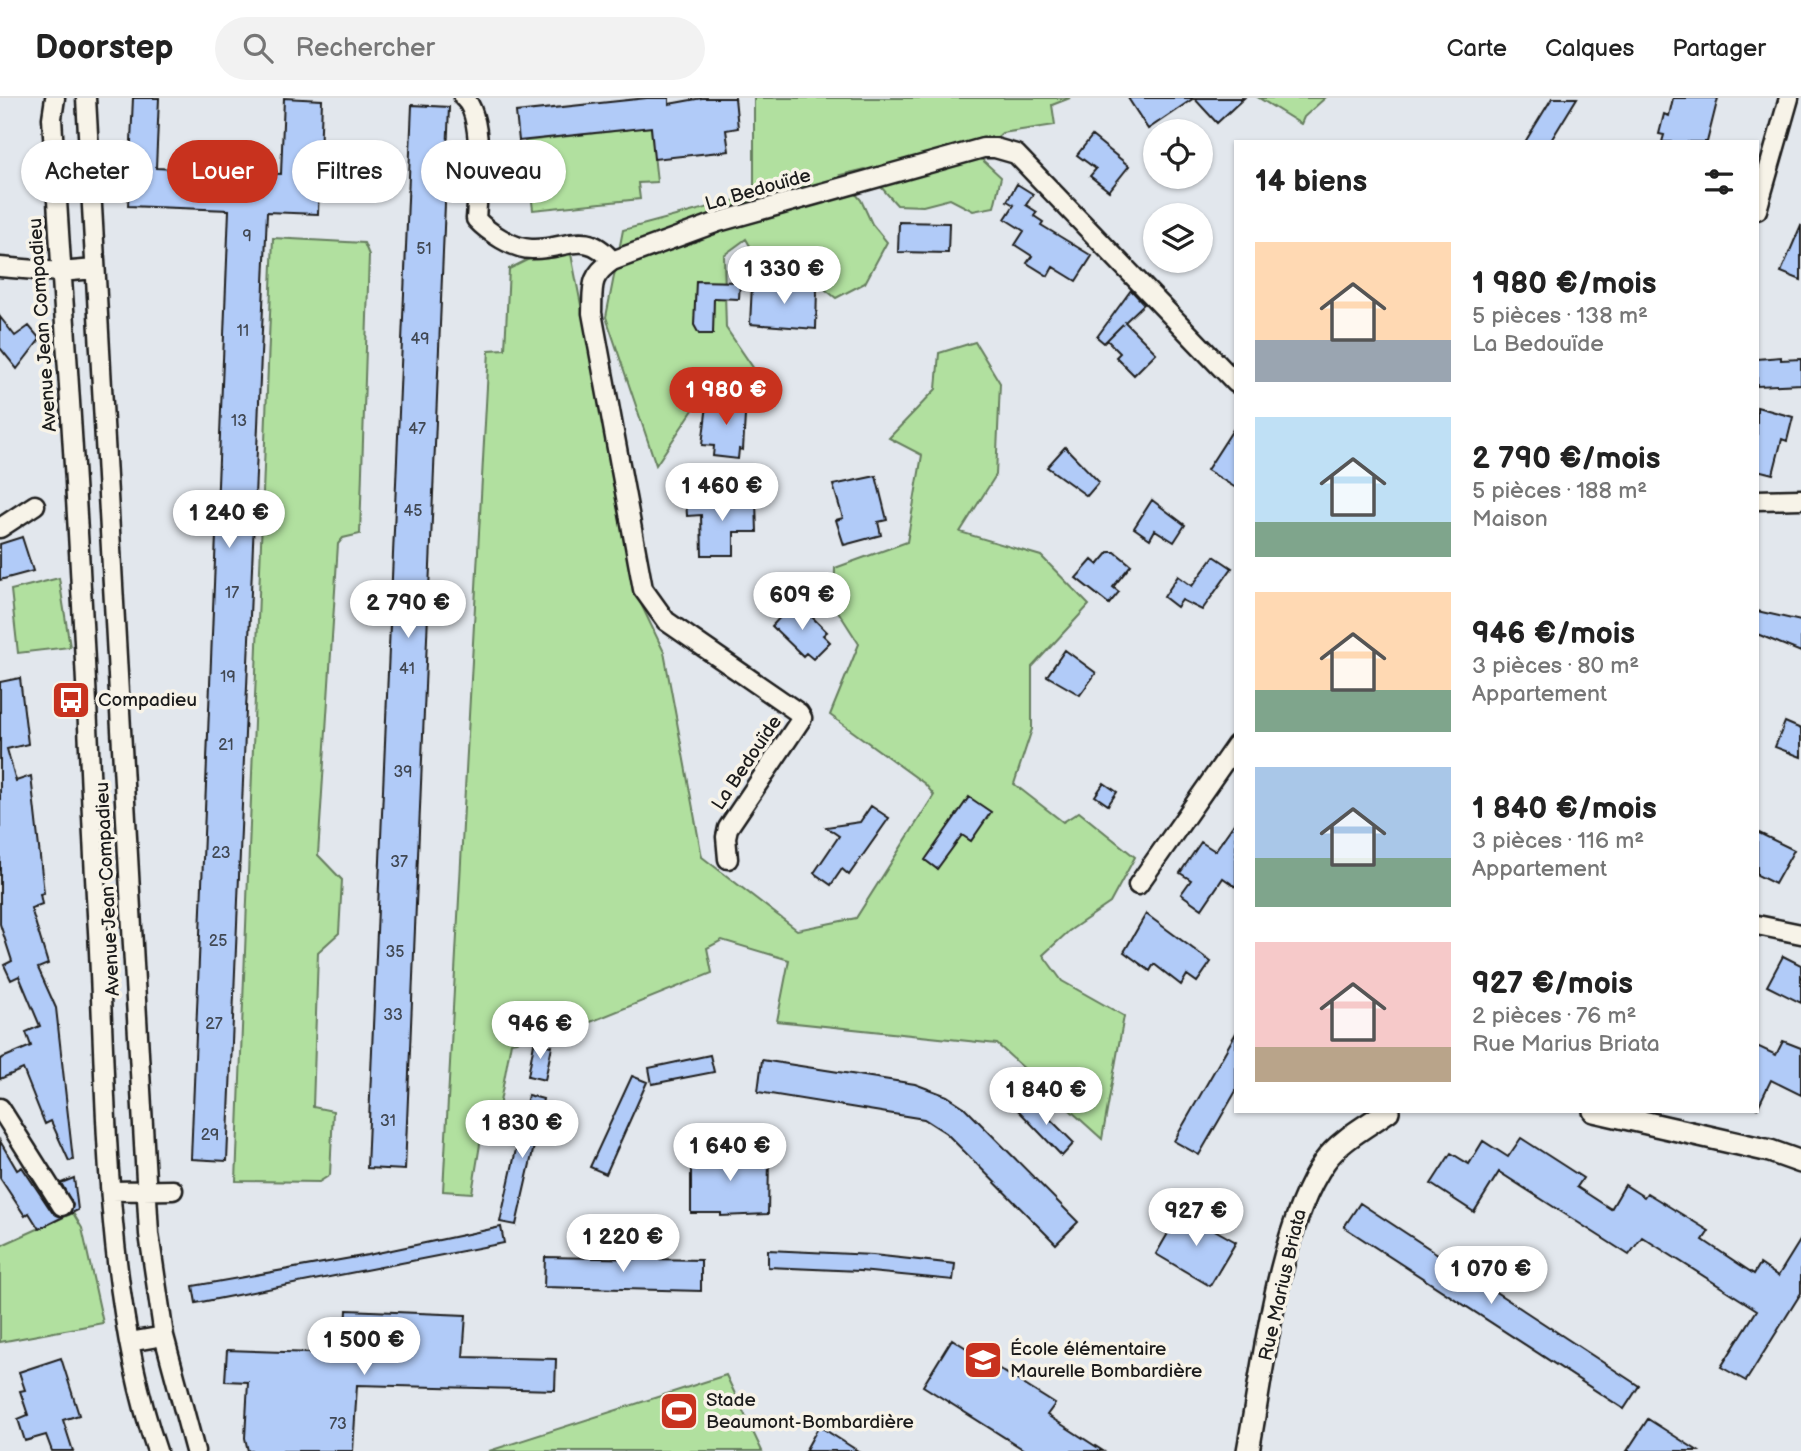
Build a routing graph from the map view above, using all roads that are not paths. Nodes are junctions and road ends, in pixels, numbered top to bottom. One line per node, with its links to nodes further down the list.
1 (55, 98): 9 (street, Avenue Jean Compadieu)
2 (86, 98): 8 (street, Avenue Jean Compadieu)
3 (464, 98): 6 (street)
4 (1789, 98): 5 (street)
5 (1759, 202)
6 (612, 261): 10 (street, La Bedouïde); 18 (street, La Bedouïde)
7 (0, 267): 9 (street)
8 (95, 269): 9 (street); 15 (street, Avenue Jean Compadieu)
9 (60, 272): 16 (street, Avenue Jean Compadieu)
10 (1234, 381)
11 (1801, 499): 12 (street)
12 (1759, 500)
13 (35, 505): 14 (street)
14 (0, 527)
15 (113, 586): 16 (street); 26 (street, Avenue Jean Compadieu)
16 (82, 590): 28 (street, Avenue Jean Compadieu)
17 (1234, 748): 19 (street)
18 (728, 859)
19 (1138, 885)
20 (1759, 925): 21 (street)
21 (1801, 934)
22 (0, 1108): 29 (street)
23 (1385, 1113): 34 (street, Rue Marius Briata)
24 (1603, 1113): 25 (street)
25 (1801, 1162)
26 (147, 1190): 27 (street); 28 (street); 30 (street, Avenue Jean Compadieu)
27 (173, 1190)
28 (112, 1191): 31 (street, Avenue Jean Compadieu)
29 (62, 1206)
30 (164, 1336): 31 (street); 33 (street, Avenue Jean Compadieu)
31 (129, 1342): 32 (street, Avenue Jean Compadieu)
32 (157, 1451)
33 (195, 1451)
34 (1248, 1451)

